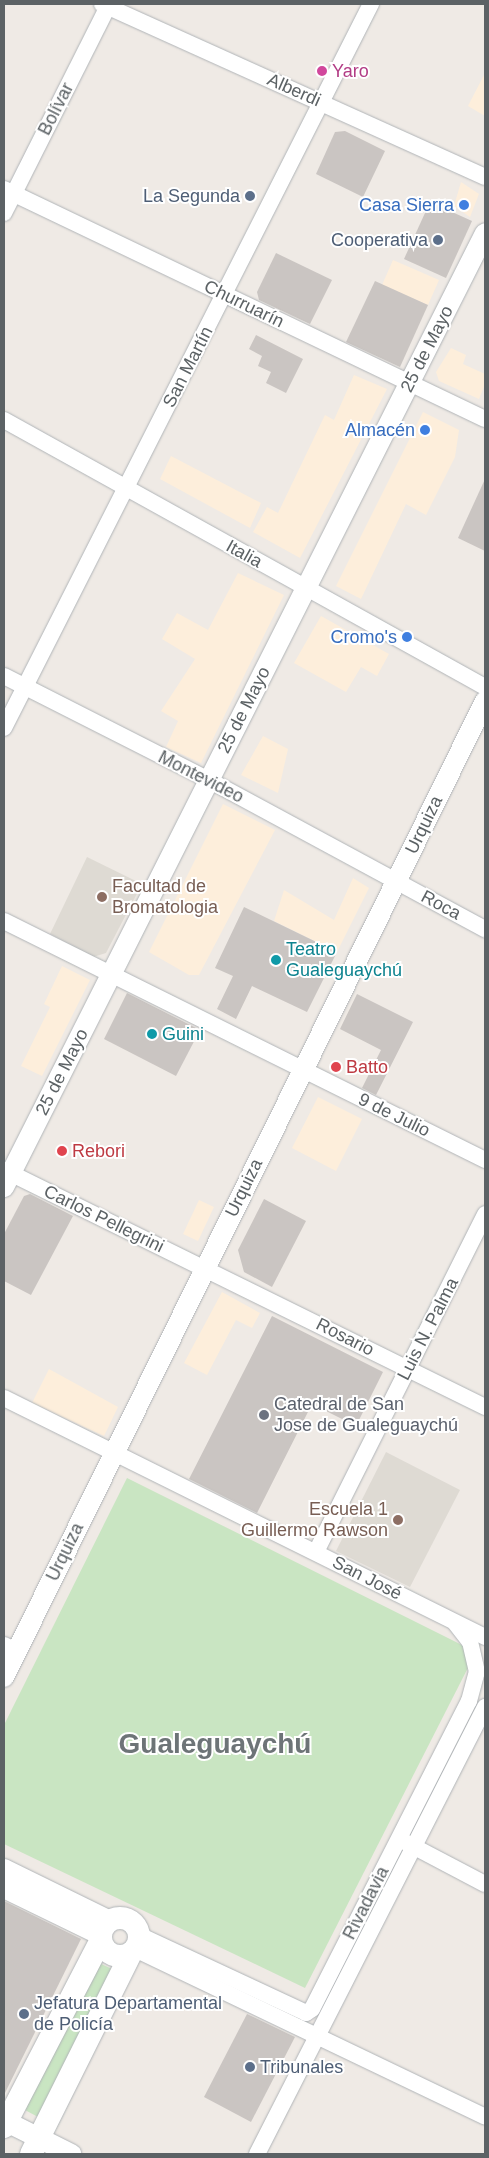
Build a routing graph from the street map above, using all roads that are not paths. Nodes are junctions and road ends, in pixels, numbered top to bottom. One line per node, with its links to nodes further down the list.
1 (371, 4): 3 (street, San Martín)
2 (106, 5): 3 (street, Alberdi); 5 (street, Bolívar)
3 (322, 102): 4 (street, Alberdi); 8 (street, San Martín)
4 (485, 177)
5 (9, 191): 6 (street, Bolívar); 8 (street, Churruarín)
6 (4, 213)
7 (485, 233): 9 (street, 25 de Mayo)
8 (225, 294): 9 (street, Churruarín); 12 (street, San Martín)
9 (409, 382): 10 (street, Churruarín); 13 (street, 25 de Mayo)
10 (485, 419)
11 (4, 420): 12 (street, Italia)
12 (127, 488): 13 (street, Italia); 16 (street, San Martín)
13 (305, 589): 15 (street, Italia); 19 (street, 25 de Mayo)
14 (4, 676): 16 (street, Montevideo)
15 (485, 687)
16 (25, 688): 18 (street, San Martín); 19 (street, Montevideo)
17 (485, 701): 20 (street, Urquiza)
18 (4, 728)
19 (209, 780): 20 (street, Montevideo); 23 (street, 25 de Mayo)
20 (396, 882): 22 (street, Roca); 24 (street, Urquiza)
21 (4, 921): 23 (street, 9 de Julio)
22 (485, 929)
23 (111, 975): 24 (street, 9 de Julio); 26 (street, 25 de Mayo)
24 (302, 1071): 25 (street, 9 de Julio); 28 (street, Urquiza)
25 (485, 1160)
26 (6, 1177): 28 (street, Carlos Pellegrini)
27 (485, 1214): 29 (street, Luis N. Palma)
28 (205, 1267): 29 (street, Rosario); 32 (street, Urquiza)
29 (408, 1369): 31 (street, Rosario); 33 (street, Luis N. Palma)
30 (4, 1398): 32 (street, San José)
31 (485, 1407)
32 (114, 1452): 33 (street, San José); 36 (street, Urquiza)
33 (316, 1552): 34 (street, San José)
34 (455, 1623): 35 (street, San José); 39 (street, Rivadavia)
35 (485, 1637)
36 (10, 1648): 37 (street, Urquiza)
37 (4, 1676)
38 (485, 1707): 40 (street, Rivadavia)
39 (399, 1839): 40 (street); 45 (street, Rivadavia)
40 (414, 1847): 42 (street); 46 (street, Rivadavia)
41 (4, 1869): 44 (street)
42 (485, 1884)
43 (4, 1888): 44 (street)
44 (104, 1932): 45 (main road); 45 (main road); 48 (main road)
45 (135, 1946): 46 (street); 49 (main road)
46 (318, 2036): 47 (street); 51 (street, Rivadavia)
47 (485, 2117)
48 (5, 2123): 49 (street)
49 (35, 2146): 50 (street)
50 (71, 2154)
51 (257, 2154)

